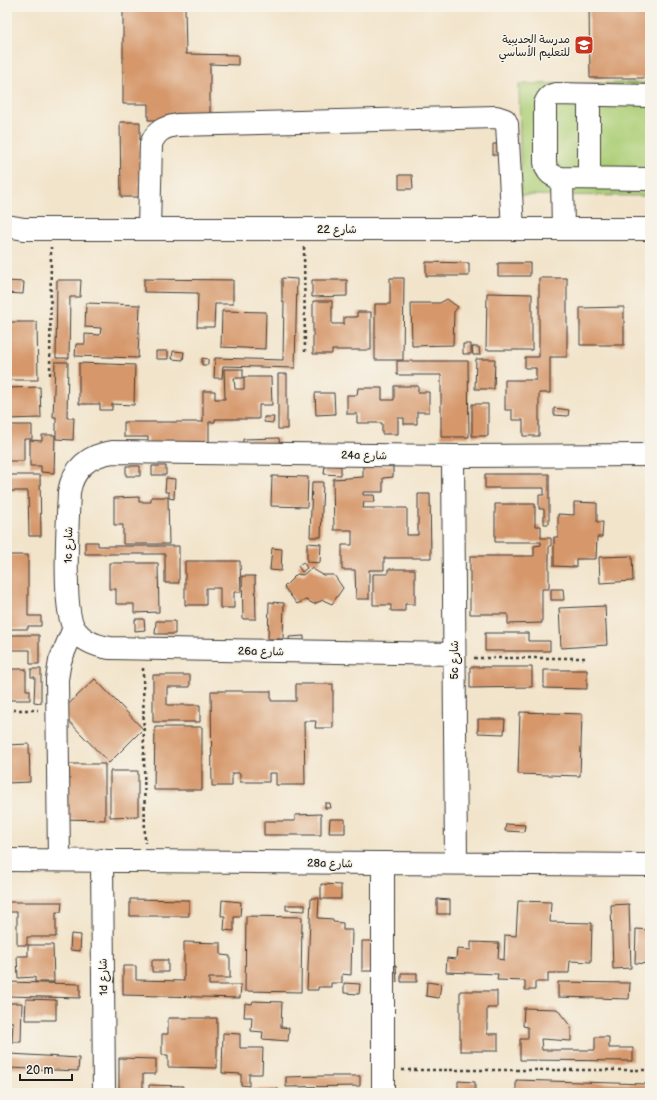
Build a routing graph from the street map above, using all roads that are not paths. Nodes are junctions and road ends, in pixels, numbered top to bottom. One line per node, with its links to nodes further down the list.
1 (589, 95): 2 (street); 3 (street); 4 (street)
2 (650, 96)
3 (562, 178): 4 (street); 9 (street)
4 (589, 178): 5 (street)
5 (650, 179)
6 (13, 229): 7 (street, شارع 22)
7 (149, 229): 8 (street, شارع 22); 8 (street)
8 (513, 229): 9 (street, شارع 22)
9 (563, 229): 10 (street, شارع 22)
10 (650, 229)
11 (650, 455): 12 (street, 24a شارع)
12 (453, 456): 13 (street, 24a شارع); 15 (street, 5c شارع)
13 (82, 464): 14 (street, 1c شارع)
14 (74, 628): 15 (street, 26a شارع); 17 (street)
15 (454, 656): 20 (street, 5c شارع)
16 (8, 860): 17 (street, 28a شارع)
17 (59, 860): 18 (street, 28a شارع)
18 (102, 860): 19 (street, 28a شارع); 22 (street, 1d شارع)
19 (383, 863): 20 (street, 28a شارع); 23 (street)
20 (456, 863): 21 (street, 28a شارع)
21 (650, 865)
22 (104, 1093)
23 (383, 1093)

